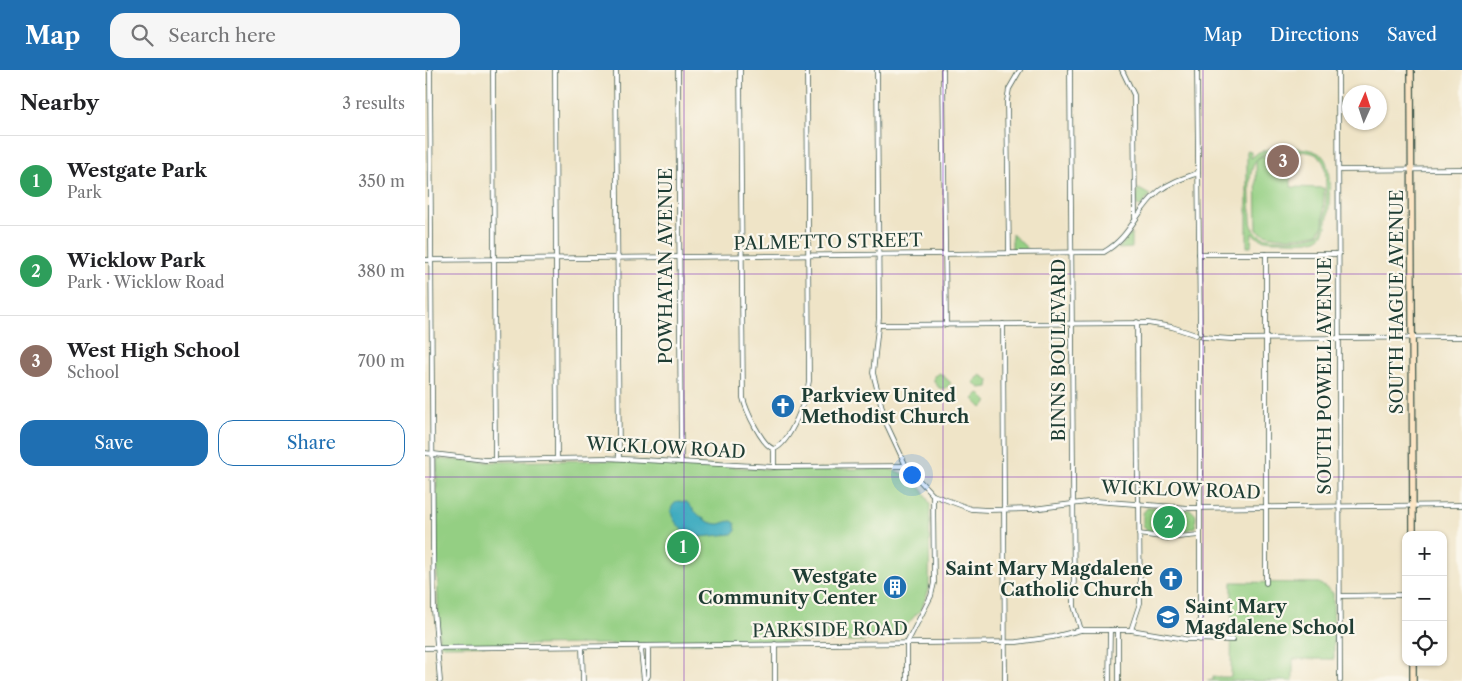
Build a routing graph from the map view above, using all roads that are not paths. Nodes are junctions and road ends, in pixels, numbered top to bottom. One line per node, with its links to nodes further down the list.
1 (430, 70): 35 (street)
2 (493, 70): 33 (street)
3 (555, 70): 31 (street)
4 (616, 70): 32 (street)
5 (678, 70): 30 (street, POWHATAN AVENUE)
6 (740, 70): 28 (street)
7 (807, 70): 29 (street)
8 (877, 70): 27 (street)
9 (943, 70): 22 (street)
10 (1020, 70): 23 (street)
11 (1070, 70): 21 (street, BINNS BOULEVARD)
12 (1122, 70): 20 (street)
13 (1197, 70): 19 (street)
14 (1338, 70): 18 (street, SOUTH POWELL AVENUE)
15 (1411, 70): 16 (main road, SOUTH HAGUE AVENUE)
16 (1412, 169): 17 (street); 18 (street); 43 (main road, SOUTH HAGUE AVENUE)
17 (1462, 169)
18 (1339, 170): 26 (street, SOUTH POWELL AVENUE)
19 (1198, 173): 20 (street, PALMETTO STREET); 24 (street)
20 (1135, 220): 21 (street, PALMETTO STREET)
21 (1072, 253): 23 (street, PALMETTO STREET); 37 (street, BINNS BOULEVARD)
22 (946, 254): 23 (street, PALMETTO STREET); 27 (street, PALMETTO STREET); 39 (street)
23 (1009, 254)
24 (1199, 254): 25 (street); 41 (street)
25 (1265, 254): 26 (street); 44 (street)
26 (1339, 254): 45 (street, SOUTH POWELL AVENUE)
27 (878, 255): 29 (street, PALMETTO STREET); 40 (street)
28 (741, 256): 29 (street, PALMETTO STREET); 30 (street, PALMETTO STREET); 46 (street)
29 (808, 256): 46 (street)
30 (679, 257): 32 (street, PALMETTO STREET); 52 (street, POWHATAN AVENUE)
31 (556, 258): 32 (street, PALMETTO STREET); 33 (street, PALMETTO STREET); 49 (street)
32 (618, 258): 50 (street)
33 (494, 259): 35 (street, PALMETTO STREET); 51 (street)
34 (425, 260): 35 (street, PALMETTO STREET)
35 (431, 260): 48 (street)
36 (1137, 322): 37 (street); 41 (street); 57 (street)
37 (1073, 323): 38 (street); 56 (street, BINNS BOULEVARD)
38 (1003, 324): 39 (street); 63 (street)
39 (946, 325): 40 (street)
40 (879, 326): 53 (street)
41 (1200, 336): 44 (street); 62 (street)
42 (1462, 337): 43 (street)
43 (1412, 338): 45 (street); 59 (main road, SOUTH HAGUE AVENUE)
44 (1266, 339): 45 (street); 60 (street)
45 (1339, 339): 61 (street, SOUTH POWELL AVENUE)
46 (774, 449): 54 (street)
47 (425, 453): 48 (street, WICKLOW ROAD)
48 (432, 454): 51 (street, WICKLOW ROAD); 82 (street)
49 (557, 458): 50 (street, WICKLOW ROAD); 51 (street, WICKLOW ROAD)
50 (619, 458): 52 (street, WICKLOW ROAD)
51 (495, 459)
52 (681, 462): 54 (street, WICKLOW ROAD)
53 (905, 466): 54 (street, WICKLOW ROAD); 55 (street)
54 (774, 467)
55 (933, 495): 63 (street, WICKLOW ROAD); 77 (street)
56 (1074, 503): 57 (street, WICKLOW ROAD); 63 (street, WICKLOW ROAD); 70 (street, BINNS BOULEVARD)
57 (1138, 503): 62 (street, WICKLOW ROAD); 65 (street)
58 (1462, 505): 59 (street, WICKLOW ROAD)
59 (1413, 506): 61 (street, WICKLOW ROAD); 64 (main road, SOUTH HAGUE AVENUE)
60 (1266, 507): 61 (street, WICKLOW ROAD); 62 (street, WICKLOW ROAD); 67 (street)
61 (1339, 507): 69 (street, SOUTH POWELL AVENUE)
62 (1200, 508): 66 (street)
63 (1004, 510): 76 (street)
64 (1413, 531)
65 (1139, 534): 66 (street); 73 (street)
66 (1199, 535): 74 (street)
67 (1266, 583)
68 (1402, 595): 69 (street)
69 (1340, 596): 92 (street, SOUTH POWELL AVENUE)
70 (1081, 630): 71 (street, PARKSIDE ROAD); 76 (street, PARKSIDE ROAD)
71 (1109, 630): 72 (street, PARKSIDE ROAD); 90 (street)
72 (1118, 630): 73 (street, PARKSIDE ROAD); 91 (street)
73 (1131, 630): 74 (street, PARKSIDE ROAD)
74 (1200, 640): 75 (street, PARKSIDE ROAD)
75 (1233, 640)
76 (1005, 642): 77 (street, PARKSIDE ROAD); 89 (street)
77 (907, 643): 78 (street, PARKSIDE ROAD); 88 (street)
78 (775, 644): 79 (street, PARKSIDE ROAD); 87 (street)
79 (645, 646): 80 (street, PARKSIDE ROAD); 86 (street); 86 (street)
80 (582, 647): 82 (street, PARKSIDE ROAD); 85 (street)
81 (425, 648): 82 (street, PARKSIDE ROAD)
82 (437, 648): 84 (street)
83 (1413, 666): 93 (main road)
84 (441, 681)
85 (583, 681)
86 (644, 681)
87 (775, 681)
88 (907, 681)
89 (1005, 681)
90 (1109, 681)
91 (1118, 681)
92 (1340, 681)
93 (1413, 681)

